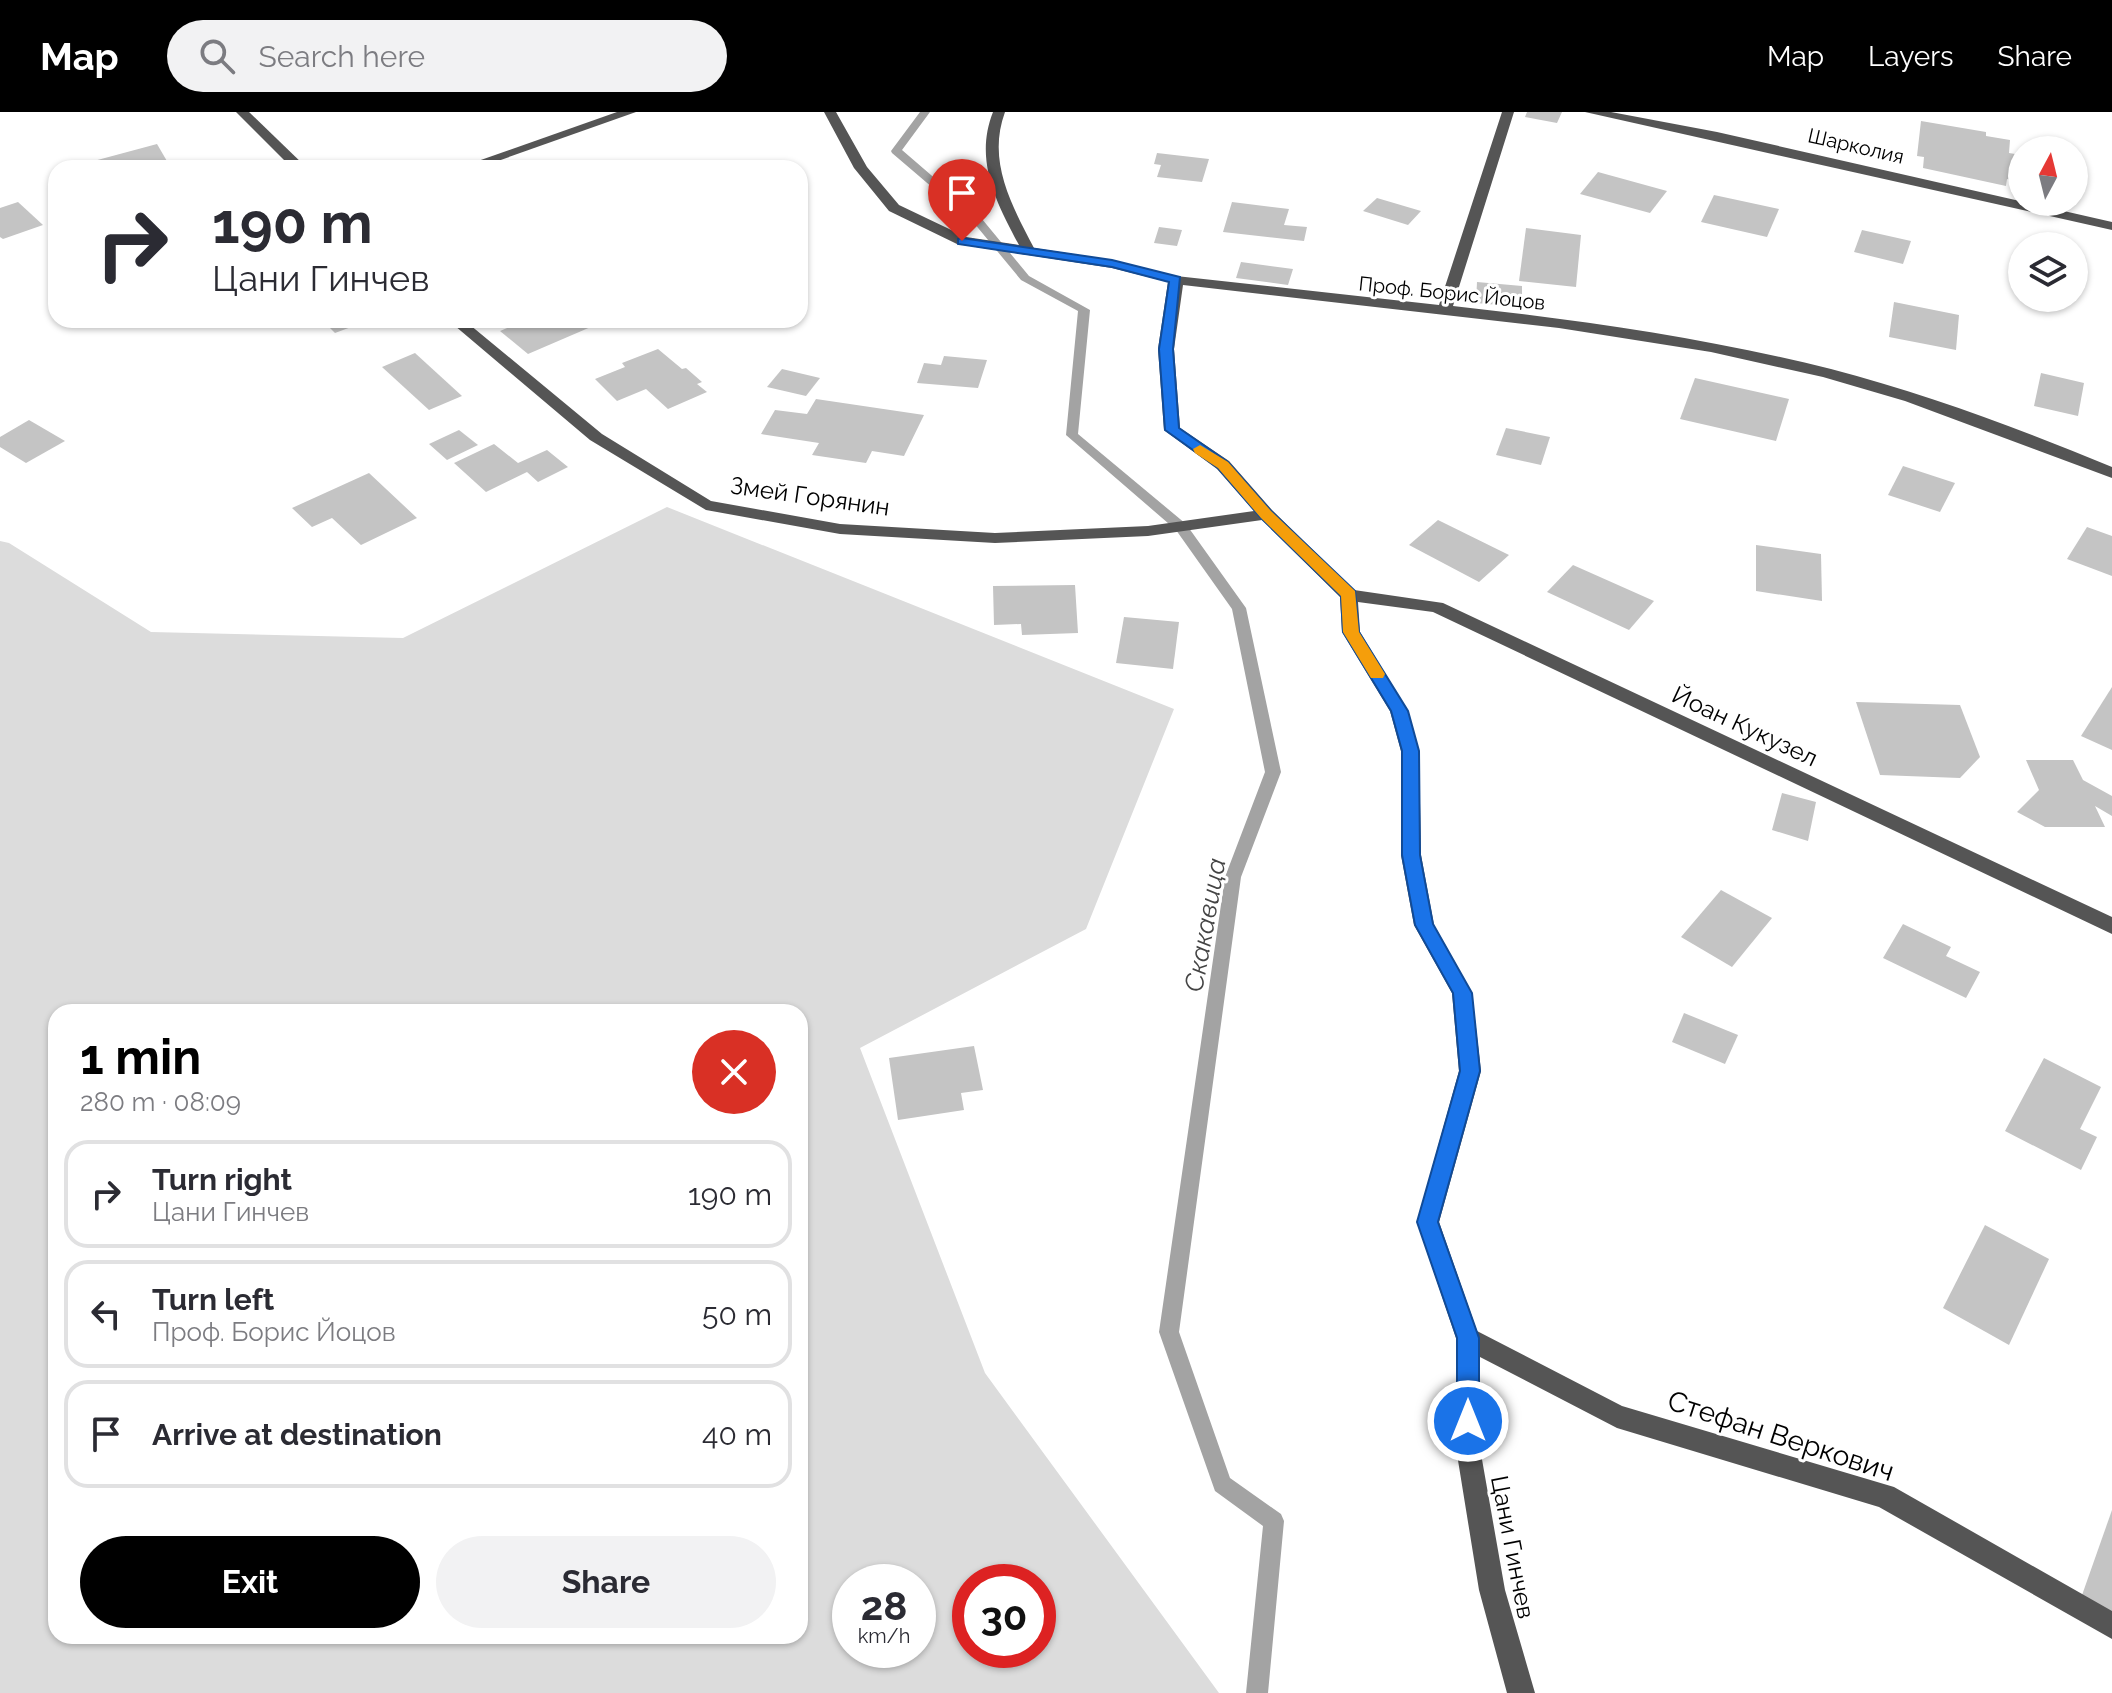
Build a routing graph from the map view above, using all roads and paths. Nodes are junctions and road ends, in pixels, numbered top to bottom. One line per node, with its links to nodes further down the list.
1 (242, 112): 7 (street)
2 (630, 112): 8 (street)
3 (830, 112): 10 (street, Проф. Борис Йоцов)
4 (999, 112): 10 (street)
5 (1508, 112): 12 (street)
6 (1591, 112): 9 (street, Шарколия)
7 (292, 160)
8 (489, 160)
9 (2112, 226)
10 (1028, 250): 11 (street, Проф. Борис Йоцов)
11 (1176, 280): 12 (street, Проф. Борис Йоцов); 15 (street)
12 (1444, 311): 14 (street, Проф. Борис Йоцов)
13 (465, 328): 15 (street, Змей Горянин)
14 (2112, 473)
15 (1266, 514): 16 (street)
16 (1349, 595): 17 (street, Йоан Кукузел); 18 (street, Цани Гинчев)
17 (2112, 926)
18 (1468, 1338): 19 (street, Стефан Веркович); 20 (street, Цани Гинчев)
19 (2112, 1626)
20 (1521, 1693)

